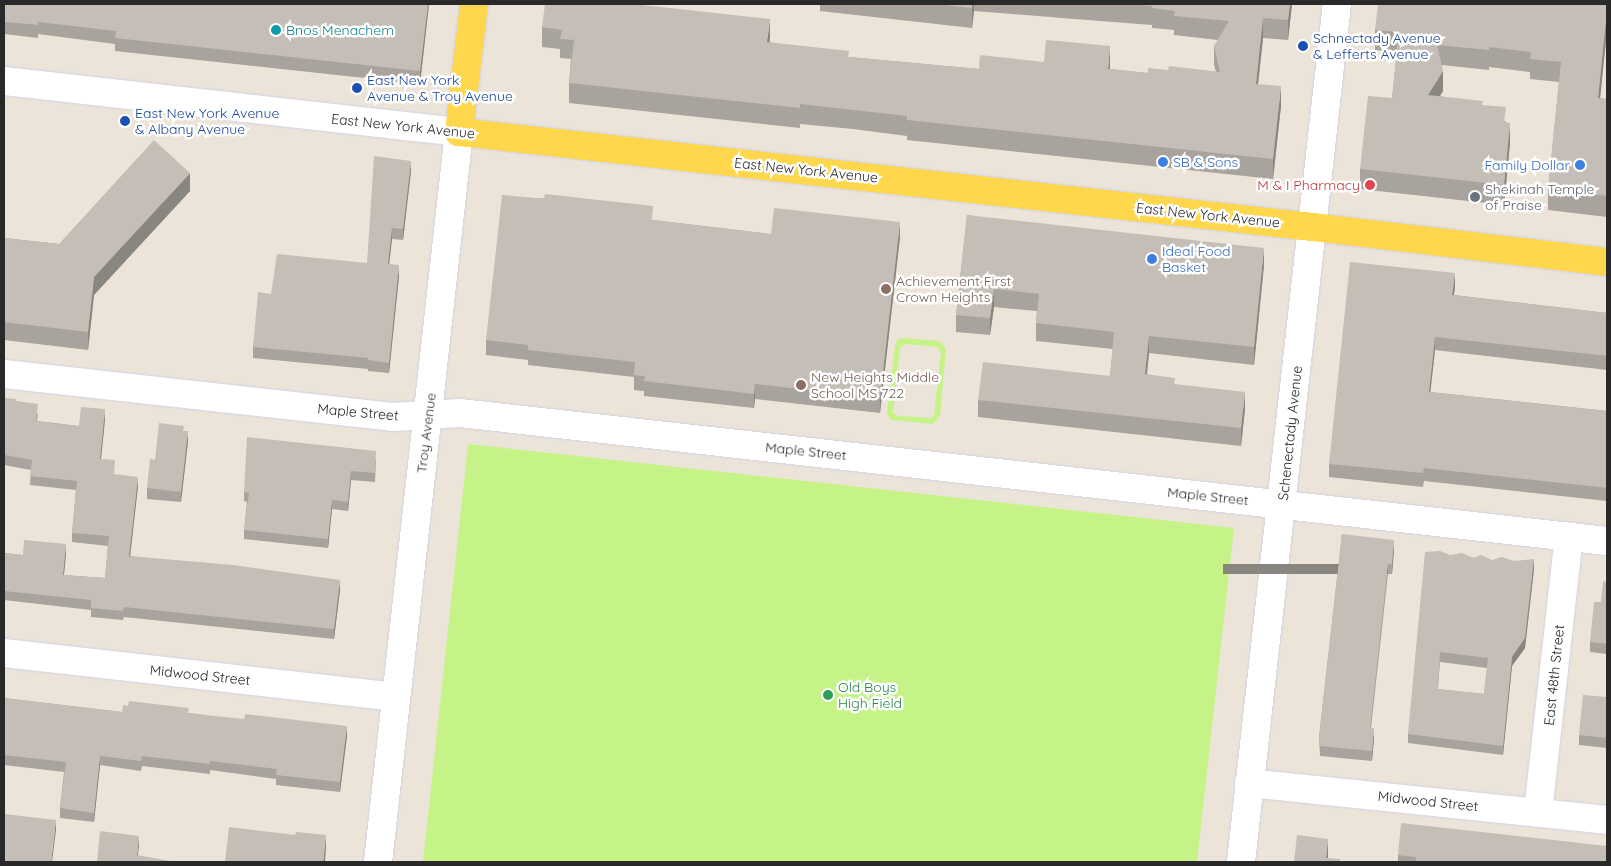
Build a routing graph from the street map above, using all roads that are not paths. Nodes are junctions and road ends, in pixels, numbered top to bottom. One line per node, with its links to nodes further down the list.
1 (474, 4): 4 (main road, Troy Avenue)
2 (1337, 4): 5 (street, Schenectady Avenue)
3 (4, 81): 4 (street, East New York Avenue)
4 (460, 132): 5 (main road, East New York Avenue); 8 (street, Troy Avenue)
5 (1313, 227): 6 (main road, East New York Avenue); 9 (street, Schenectady Avenue)
6 (1607, 262)
7 (4, 374): 8 (street, Maple Street)
8 (428, 415): 9 (street, Maple Street); 13 (street, Troy Avenue)
9 (1282, 505): 10 (street, Maple Street); 14 (street, Schenectady Avenue)
10 (1569, 537): 11 (street, Maple Street); 15 (street, East 48th Street)
11 (1607, 541)
12 (4, 653): 13 (street, Midwood Street)
13 (396, 697): 17 (street, Troy Avenue)
14 (1249, 783): 15 (street, Midwood Street); 18 (street, Schenectady Avenue)
15 (1538, 812): 16 (street, Midwood Street)
16 (1607, 820)
17 (378, 862)
18 (1241, 862)

